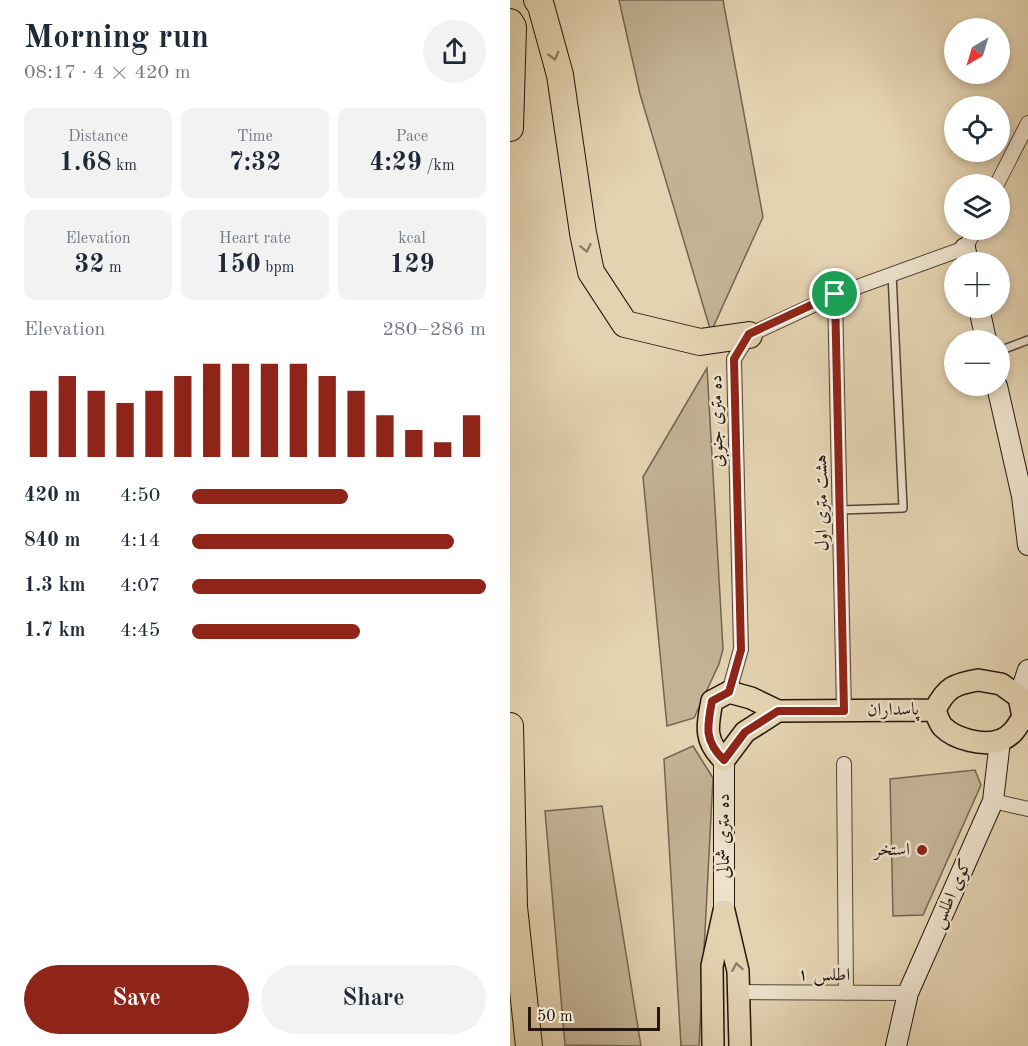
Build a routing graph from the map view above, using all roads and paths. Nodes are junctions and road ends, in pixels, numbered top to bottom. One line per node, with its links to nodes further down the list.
1 (537, 0): 9 (highway, one-way to 9)
2 (510, 22): 4 (highway)
3 (1028, 123): 5 (street)
4 (510, 128)
5 (1002, 174)
6 (944, 261): 7 (street)
7 (892, 274): 8 (street); 14 (lane)
8 (835, 294): 9 (street); 14 (street, هشت متری اول)
9 (749, 334): 17 (street, ده متری جنوبی)
10 (1028, 340): 11 (lane)
11 (1010, 347)
12 (1000, 396): 13 (street)
13 (1025, 495): 15 (street)
14 (840, 510): 21 (street, هشت متری اول)
15 (1028, 545)
16 (1028, 670): 19 (street)
17 (729, 692): 20 (main road, پاسداران); 24 (main road)
18 (935, 710): 19 (main road); 21 (main road, پاسداران); 23 (main road)
19 (1023, 710): 23 (main road)
20 (778, 711): 21 (main road, پاسداران); 24 (main road)
21 (844, 711)
22 (510, 726): 32 (highway)
23 (1000, 741): 26 (street, کوی اطلس)
24 (724, 760): 28 (street, ده متری شمالی)
25 (844, 764): 30 (street)
26 (993, 801): 27 (street); 31 (street, کوی اطلس)
27 (1028, 808)
28 (724, 911): 29 (main road, one-way to 28); 33 (main road)
29 (739, 992): 30 (street, اطلس ۱); 34 (main road)
30 (846, 993): 31 (street, اطلس ۱)
31 (908, 993): 35 (street, کوی اطلس)
32 (529, 1046)
33 (713, 1046)
34 (740, 1046)
35 (896, 1046)

